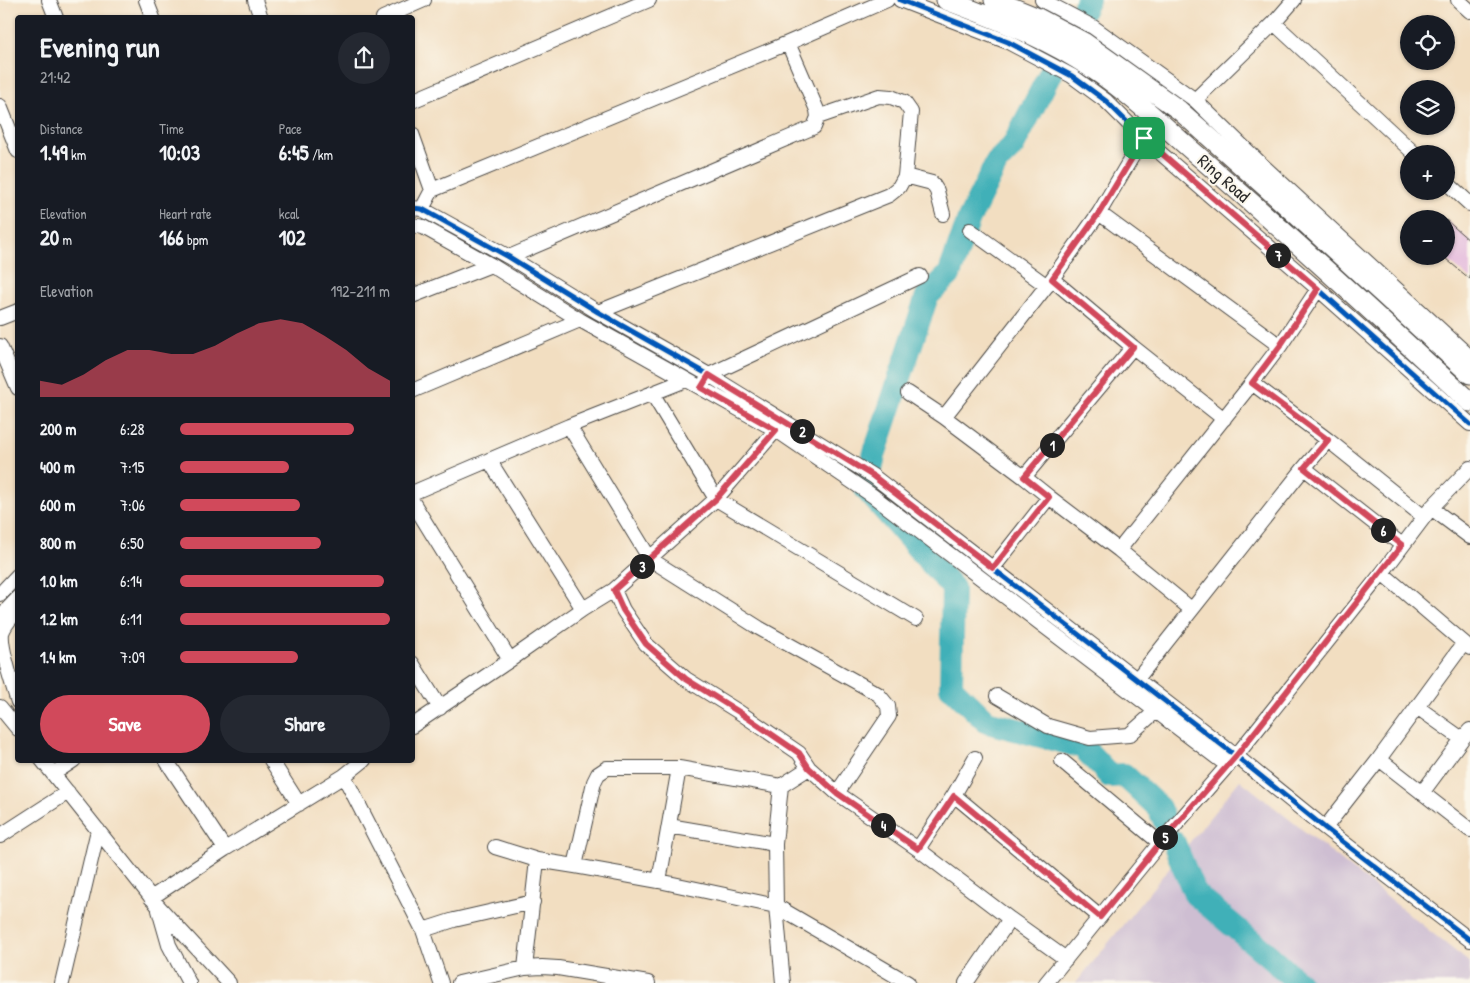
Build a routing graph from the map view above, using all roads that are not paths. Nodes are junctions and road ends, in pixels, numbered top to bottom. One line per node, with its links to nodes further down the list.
1 (49, 0): 13 (street)
2 (146, 0): 14 (street)
3 (256, 0): 15 (street)
4 (424, 0): 16 (street)
5 (648, 0): 21 (street)
6 (887, 0): 19 (street)
7 (900, 0): 17 (street)
8 (946, 0): 17 (highway, Ring Road)
9 (994, 0): 17 (highway, Ring Road)
10 (1294, 0): 18 (street)
11 (1458, 0): 12 (street)
12 (1470, 11)
13 (55, 15)
14 (152, 15)
15 (260, 15)
16 (390, 15)
17 (1035, 20): 20 (highway, Ring Road); 20 (street)
18 (1274, 23): 22 (street); 29 (street)
19 (788, 43): 24 (street); 31 (street)
20 (1082, 51): 22 (street); 26 (street); 53 (highway, Ring Road); 62 (highway, Ring Road)
21 (415, 100)
22 (1195, 100): 52 (street)
23 (0, 106): 25 (street)
24 (818, 117): 30 (street); 39 (street)
25 (9, 126): 28 (street)
26 (1144, 138): 35 (street); 43 (street)
27 (415, 142): 31 (street)
28 (15, 143)
29 (1405, 145)
30 (905, 176): 36 (street); 45 (street)
31 (432, 190): 34 (street)
32 (1455, 190): 33 (street)
33 (1470, 204)
34 (418, 208): 39 (street)
35 (1099, 213): 42 (street); 50 (street)
36 (943, 214)
37 (415, 226): 40 (street)
38 (970, 230): 42 (street)
39 (509, 257): 45 (street)
40 (491, 264): 44 (street); 48 (street)
41 (920, 276): 54 (street)
42 (1049, 283): 51 (street); 63 (street)
43 (1318, 289): 50 (street); 65 (street)
44 (415, 295)
45 (598, 312): 54 (street)
46 (15, 313): 47 (street)
47 (0, 318)
48 (580, 320): 55 (street); 59 (street)
49 (0, 346): 56 (street)
50 (1280, 346): 57 (street)
51 (1133, 347): 64 (street); 72 (street)
52 (1470, 357)
53 (1470, 374)
54 (709, 375): 58 (street); 82 (street)
55 (686, 380): 58 (street); 60 (street)
56 (15, 381)
57 (1252, 383): 64 (street); 68 (street)
58 (701, 388): 67 (street)
59 (415, 390)
60 (652, 393): 66 (street); 75 (street)
61 (908, 393): 63 (street)
62 (1470, 402)
63 (944, 417): 72 (street)
64 (1224, 419): 80 (street)
65 (1470, 424)
66 (568, 426): 69 (street); 81 (street)
67 (776, 430): 75 (street); 102 (street)
68 (1328, 440): 70 (street); 77 (street)
69 (489, 460): 73 (street); 88 (street)
70 (1304, 468): 79 (street); 89 (street)
71 (1470, 468): 77 (street)
72 (1024, 477): 74 (street)
73 (415, 492)
74 (1049, 497): 80 (street); 82 (street)
75 (716, 499): 81 (street); 92 (street)
76 (415, 506): 94 (street)
77 (1427, 513): 78 (street); 79 (street)
78 (1470, 537)
79 (1402, 545): 83 (street)
80 (1119, 550): 89 (street)
81 (650, 559): 86 (street); 121 (street)
82 (993, 568): 96 (street)
83 (1382, 573): 93 (street); 109 (street)
84 (15, 577): 85 (street)
85 (2, 586)
86 (614, 590): 88 (street); 116 (street)
87 (15, 601): 91 (street)
88 (583, 609): 94 (street)
89 (1192, 609): 96 (street)
90 (15, 613): 97 (street)
91 (0, 617)
92 (916, 619)
93 (1467, 646): 100 (street)
94 (510, 660): 101 (street)
95 (415, 668): 101 (street)
96 (1136, 679): 109 (street)
97 (15, 691)
98 (997, 696): 102 (street)
99 (0, 707): 104 (street)
100 (1417, 707): 105 (street); 107 (street)
101 (440, 708): 103 (street)
102 (1156, 711): 109 (street)
103 (415, 724)
104 (15, 725)
105 (1466, 735): 122 (street)
106 (974, 758): 123 (street)
107 (1379, 758): 122 (street); 126 (street)
108 (1062, 760): 130 (street)
109 (1232, 761): 126 (street); 130 (street)
110 (44, 763): 117 (street)
111 (70, 763): 117 (street)
112 (168, 763): 133 (street)
113 (274, 763): 124 (street)
114 (360, 763): 118 (street)
115 (679, 768): 119 (street); 125 (street); 136 (street)
116 (809, 768): 119 (street); 121 (street)
117 (53, 774): 120 (street)
118 (344, 776): 124 (street); 143 (street)
119 (781, 786): 131 (street)
120 (68, 792): 127 (street); 129 (street)
121 (837, 793): 134 (street)
122 (1422, 793): 128 (street)
123 (954, 796): 134 (street); 141 (street)
124 (299, 804): 133 (street)
125 (669, 826): 131 (street); 137 (street)
126 (1325, 828): 144 (street)
127 (98, 830): 138 (street); 147 (street)
128 (1470, 830)
129 (0, 836)
130 (1160, 843): 141 (street)
131 (775, 844): 140 (street)
132 (495, 847): 135 (street)
133 (225, 849): 138 (street)
134 (918, 849): 142 (street)
135 (537, 860): 136 (street); 139 (street)
136 (575, 866): 137 (street)
137 (659, 881): 140 (street)
138 (155, 902): 148 (street); 149 (street)
139 (533, 902): 143 (street); 146 (street)
140 (776, 906): 153 (street); 154 (street)
141 (1100, 917): 145 (street)
142 (1010, 919): 145 (street); 155 (street)
143 (423, 930): 150 (street)
144 (1470, 940)
145 (1066, 958): 156 (street)
146 (525, 968): 151 (street); 152 (street)
147 (62, 983)
148 (189, 983)
149 (229, 983)
150 (441, 983)
151 (459, 983)
152 (648, 983)
153 (783, 983)
154 (908, 983)
155 (966, 983)
156 (1046, 983)

